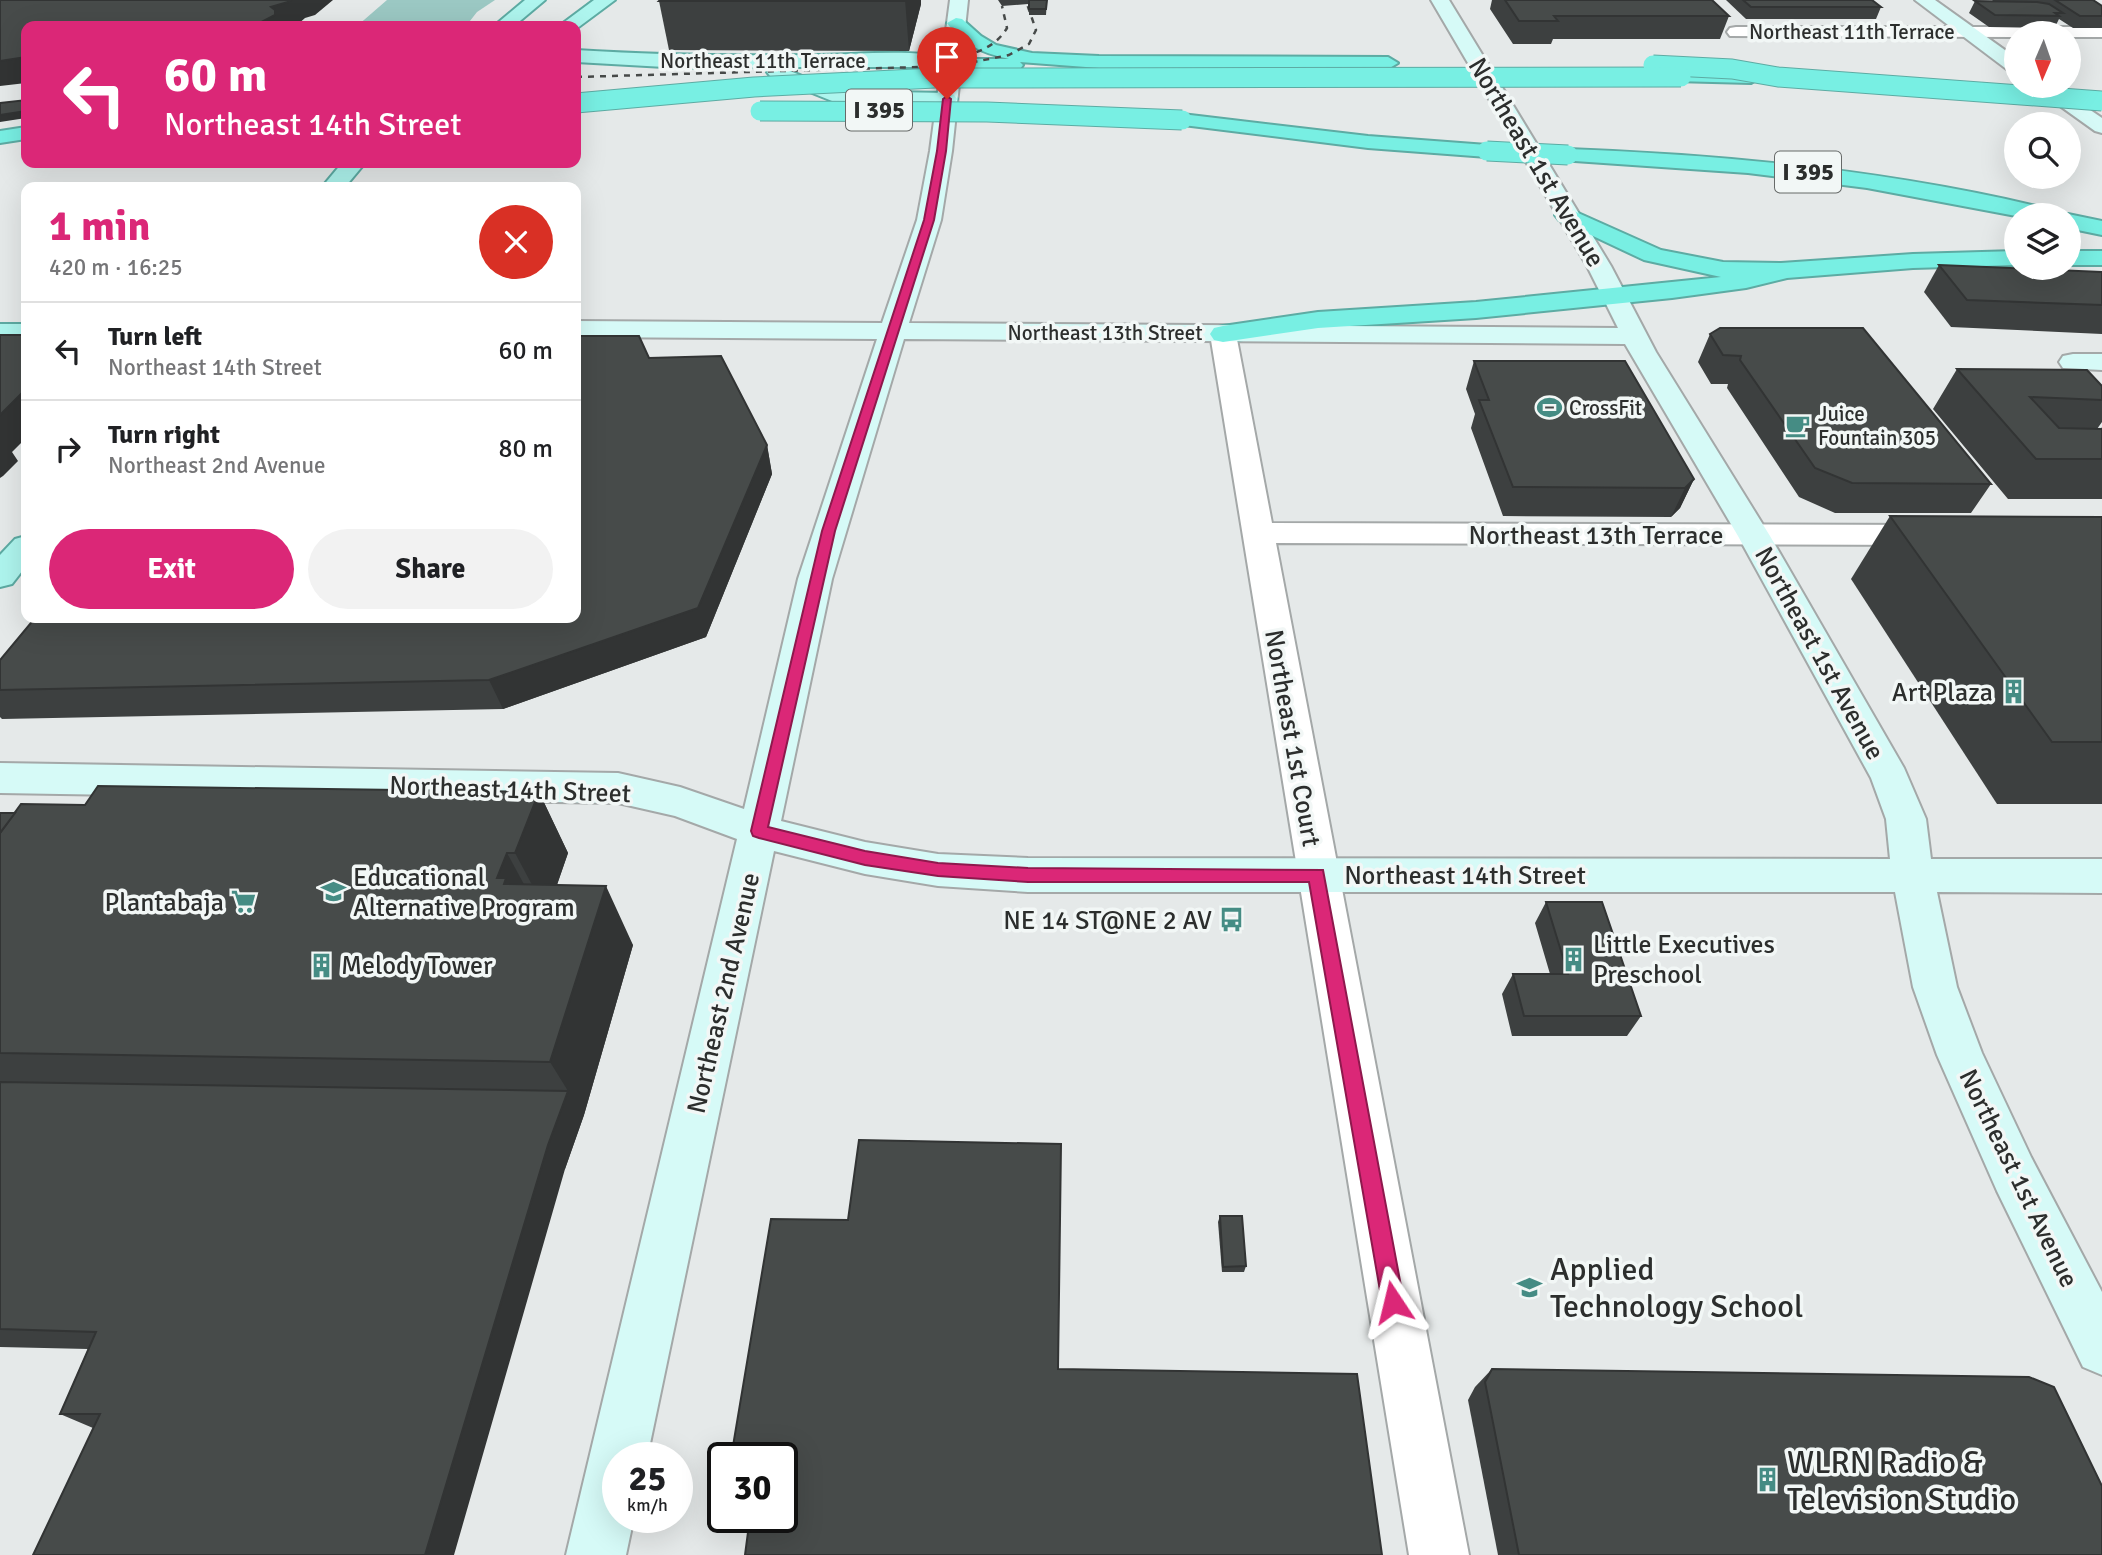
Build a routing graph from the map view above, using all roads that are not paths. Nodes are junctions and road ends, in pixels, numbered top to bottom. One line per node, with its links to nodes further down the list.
1 (536, 0): 7 (main road)
2 (607, 0): 8 (main road)
3 (959, 0): 9 (main road, Northeast 2nd Avenue)
4 (1440, 0): 34 (main road, Northeast 1st Avenue)
5 (1924, 0): 10 (main road)
6 (1720, 16): 11 (street)
7 (509, 21)
8 (576, 21)
9 (956, 23): 17 (highway); 18 (main road, Northeast 2nd Avenue)
10 (1969, 32): 11 (street, Northeast 11th Terrace); 12 (street, Northeast 11th Terrace); 15 (main road)
11 (1737, 33): 13 (street)
12 (2102, 33)
13 (1752, 47)
14 (581, 56): 16 (main road, Northeast 11th Terrace)
15 (2004, 58)
16 (731, 62): 18 (main road, Northeast 11th Terrace); 21 (main road)
17 (1099, 62): 18 (highway); 19 (highway, bridge)
18 (950, 63): 21 (main road, Northeast 2nd Avenue)
19 (1778, 77): 22 (highway, I 395, bridge); 23 (highway, I 395, bridge)
20 (2060, 98): 27 (main road)
21 (947, 99): 45 (main road, Northeast 2nd Avenue)
22 (2102, 101)
23 (581, 103)
24 (742, 112): 33 (highway, I 395, bridge)
25 (676, 114): 26 (highway)
26 (581, 120)
27 (2102, 127)
28 (21, 136): 30 (highway)
29 (21, 144): 30 (highway)
30 (1, 150)
31 (350, 168): 32 (main road)
32 (337, 182)
33 (2004, 207)
34 (1567, 215): 40 (highway); 41 (main road, Northeast 1st Avenue)
35 (2081, 223): 36 (highway)
36 (2102, 228)
37 (2004, 258): 40 (highway)
38 (2081, 258): 39 (highway)
39 (2102, 258)
40 (1778, 272): 41 (highway)
41 (1614, 296): 46 (highway); 47 (main road, Northeast 1st Avenue)
42 (581, 329): 45 (main road, Northeast 13th Street)
43 (0, 332): 44 (main road)
44 (21, 332)
45 (892, 332): 46 (main road, Northeast 13th Street); 57 (main road, Northeast 2nd Avenue)
46 (1223, 334): 47 (main road, Northeast 13th Street); 51 (street, Northeast 1st Court)
47 (1635, 336): 53 (main road, Northeast 1st Avenue)
48 (2073, 362): 49 (main road); 50 (street)
49 (2102, 362)
50 (2102, 391)
51 (1257, 533): 53 (street, Northeast 13th Terrace); 58 (street, Northeast 1st Court)
52 (1957, 534): 53 (street, Northeast 13th Terrace)
53 (1754, 536): 60 (main road, Northeast 1st Avenue)
54 (21, 552): 55 (main road)
55 (0, 576)
56 (0, 778): 57 (main road, Northeast 14th Street)
57 (759, 831): 58 (main road, Northeast 14th Street); 62 (main road, Northeast 2nd Avenue)
58 (1317, 875): 60 (main road, Northeast 14th Street); 65 (street, Northeast 1st Court)
59 (2102, 876): 60 (main road, Northeast 14th Street)
60 (1913, 877): 61 (main road, Northeast 1st Avenue)
61 (2102, 1348)
62 (622, 1442)
63 (602, 1529): 64 (main road, Northeast 2nd Avenue)
64 (596, 1555)
65 (1439, 1555)

